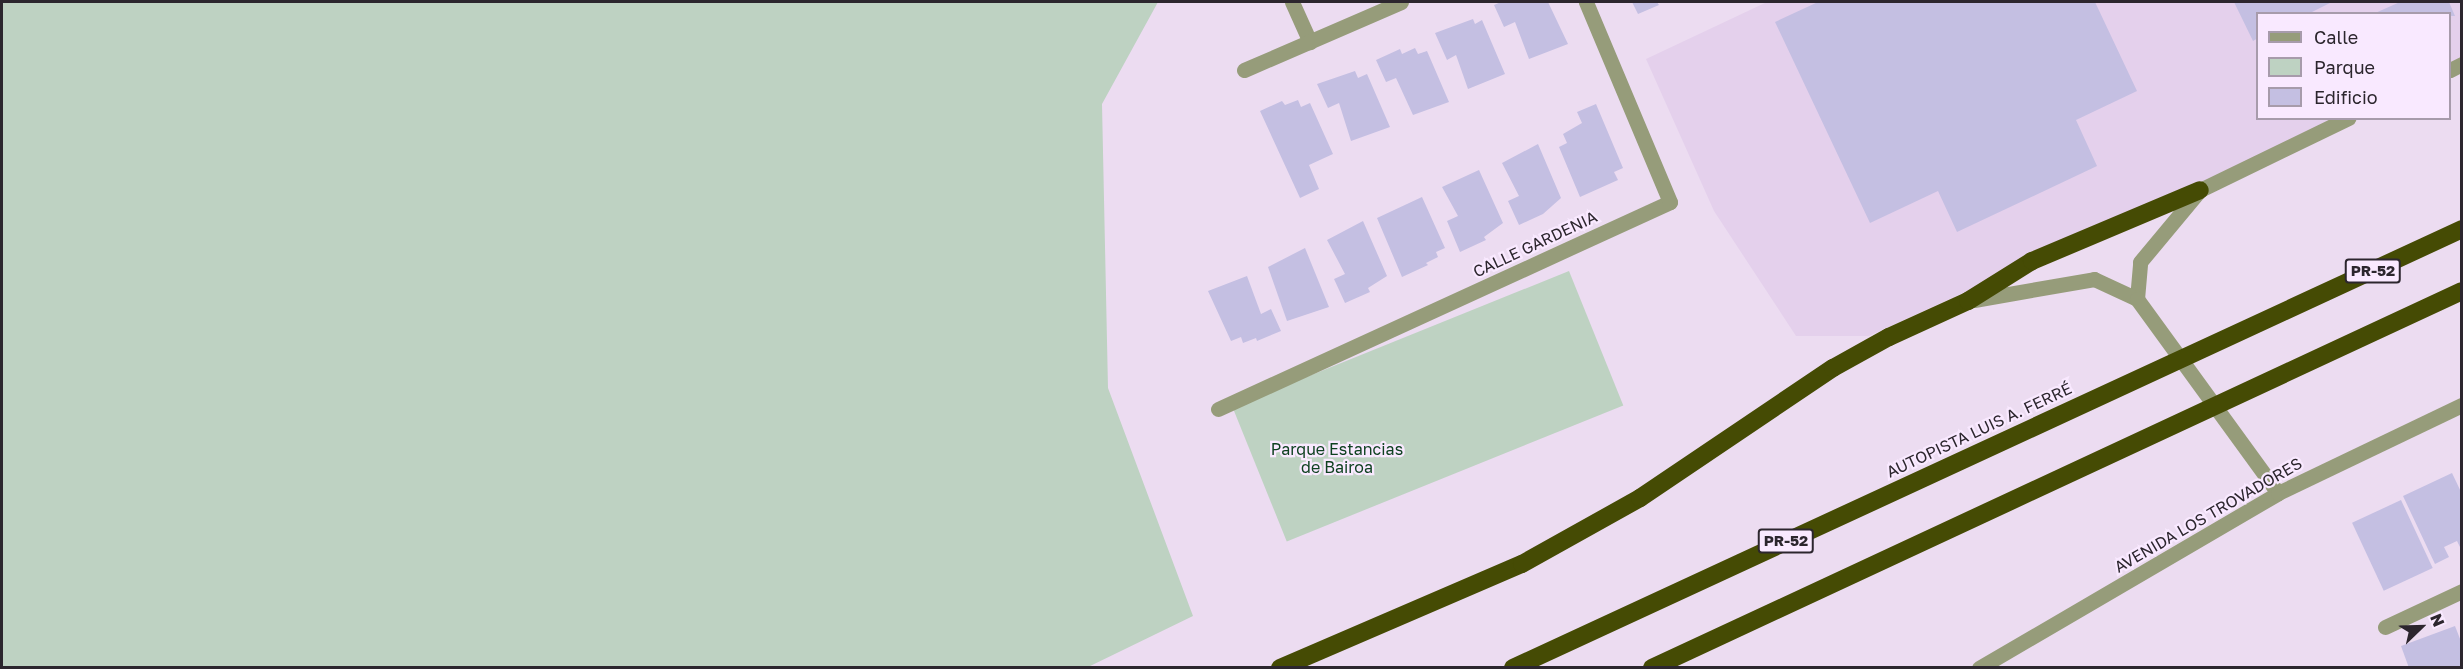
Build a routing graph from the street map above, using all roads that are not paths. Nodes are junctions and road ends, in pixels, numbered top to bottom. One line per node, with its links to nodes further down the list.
1 (1292, 2): 4 (street)
2 (1401, 2): 4 (street)
3 (1586, 2): 13 (street, CALLE GARDENIA)
4 (1310, 42): 5 (street)
5 (1244, 70)
6 (2344, 120): 7 (street)
7 (2200, 190): 10 (street); 11 (highway)
8 (2462, 229): 18 (highway, AUTOPISTA LUIS A. FERRÉ / PR-52)
9 (2462, 291): 19 (highway)
10 (2137, 299): 11 (street); 14 (street)
11 (1968, 301): 17 (highway)
12 (2462, 405): 14 (street, AVENIDA LOS TROVADORES)
13 (1218, 409)
14 (2278, 493): 20 (street, AVENIDA LOS TROVADORES)
15 (2462, 591): 16 (street)
16 (2385, 627)
17 (1280, 668)
18 (1513, 668)
19 (1652, 668)
20 (1979, 668)

